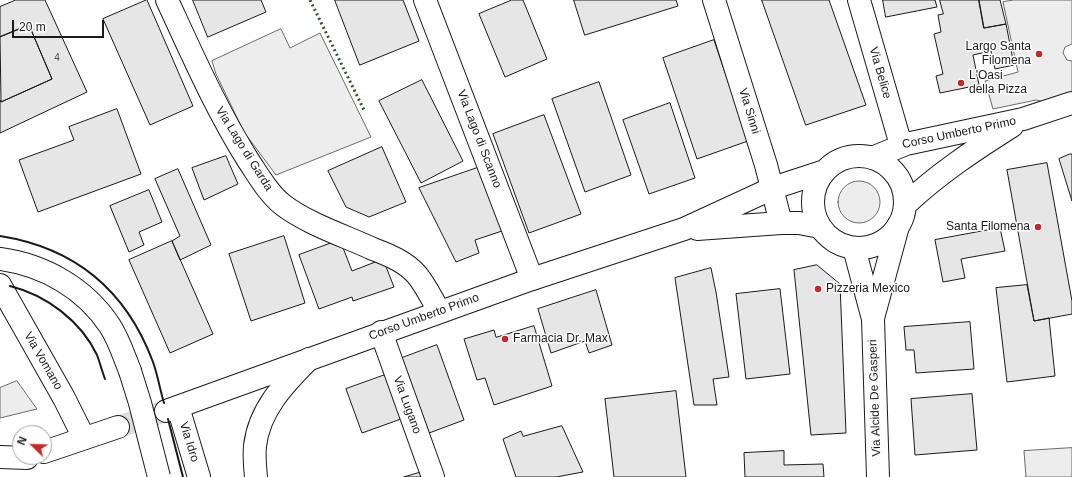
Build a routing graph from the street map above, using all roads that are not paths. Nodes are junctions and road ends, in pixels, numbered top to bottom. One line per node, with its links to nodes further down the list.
1 (167, 0): 20 (main road, Via Lago di Garda)
2 (425, 0): 18 (main road, Via Lago di Scanno)
3 (714, 0): 10 (main road, Via Sinni)
4 (859, 0): 7 (main road, Via Belice)
5 (1072, 103): 6 (main road)
6 (1023, 119): 7 (main road, Corso Umberto Primo); 11 (main road, Corso Umberto Primo)
7 (901, 145): 8 (main road, Corso Umberto Primo)
8 (872, 158): 9 (main road); 11 (main road)
9 (825, 171): 10 (main road, Corso Umberto Primo); 14 (main road)
10 (773, 188): 12 (main road, Via Sinni); 15 (main road, Corso Umberto Primo)
11 (905, 204): 13 (main road)
12 (781, 223): 14 (main road, Corso Umberto Primo); 15 (main road, Corso Umberto Primo)
13 (898, 226): 16 (main road); 21 (main road, Via Alcide De Gasperi)
14 (820, 227): 16 (main road)
15 (684, 229): 18 (main road, Corso Umberto Primo)
16 (854, 248): 21 (main road, Via Alcide De Gasperi)
17 (0, 259): 32 (main road, bridge)
18 (532, 279): 20 (main road, Corso Umberto Primo)
19 (0, 285): 26 (main road, Via Vomano)
20 (439, 311): 22 (main road, Corso Umberto Primo)
21 (873, 319): 36 (main road, Via Alcide De Gasperi)
22 (381, 332): 23 (main road, Corso Umberto Primo); 35 (main road, Via Lugano)
23 (308, 359): 24 (main road, Corso Umberto Primo); 34 (main road)
24 (172, 409): 33 (main road, Via Idro)
25 (118, 427): 26 (main road)
26 (84, 438): 27 (main road)
27 (52, 449)
28 (0, 456): 29 (main road)
29 (12, 456)
30 (12, 463): 31 (main road)
31 (0, 467)
32 (159, 477)
33 (199, 477)
34 (256, 477)
35 (433, 477)
36 (878, 477)

